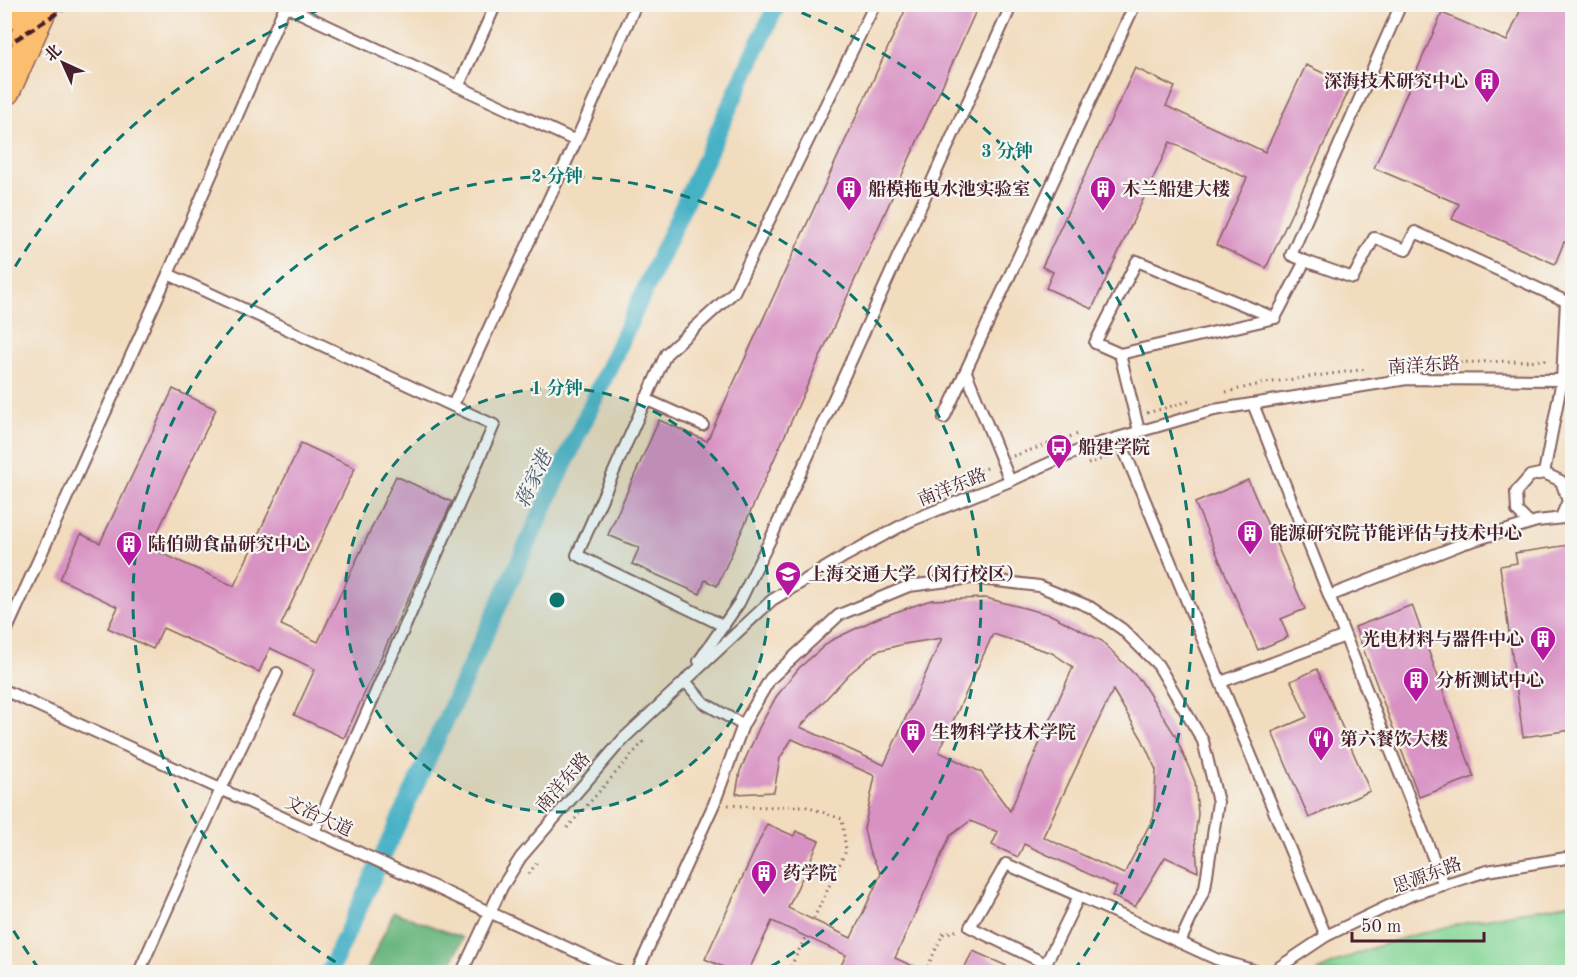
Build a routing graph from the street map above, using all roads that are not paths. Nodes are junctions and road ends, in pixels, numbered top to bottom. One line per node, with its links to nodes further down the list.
1 (9, 4): 9 (main road)
2 (42, 4): 11 (main road)
3 (496, 4): 10 (lane)
4 (636, 4): 12 (lane)
5 (875, 4): 20 (lane)
6 (1012, 4): 32 (lane)
7 (1135, 4): 18 (lane)
8 (1401, 4): 13 (lane)
9 (4, 14)
10 (459, 85): 12 (lane); 14 (lane)
11 (4, 89)
12 (576, 141): 22 (lane)
13 (1305, 261): 15 (lane); 16 (lane)
14 (168, 274): 22 (lane); 33 (lane)
15 (1569, 302): 19 (lane)
16 (1275, 318): 17 (lane); 17 (lane)
17 (1120, 354): 25 (lane)
18 (966, 372): 23 (lane); 28 (lane)
19 (1567, 380): 21 (lane, 南洋东路); 27 (lane)
20 (645, 399): 24 (lane); 32 (lane)
21 (1253, 404): 25 (lane, 南洋东路); 31 (lane)
22 (453, 405): 41 (lane)
23 (944, 418)
24 (703, 424)
25 (1139, 431): 26 (lane, 南洋东路)
26 (1119, 438): 28 (lane, 南洋东路); 37 (lane)
27 (1544, 473): 29 (lane); 30 (lane)
28 (1010, 481): 36 (lane, 南洋东路)
29 (1567, 517): 30 (lane)
30 (1529, 523): 31 (lane)
31 (1329, 596): 34 (lane)
32 (724, 626): 36 (lane)
33 (4, 636)
34 (1345, 636): 37 (lane); 43 (lane)
35 (277, 673): 40 (lane)
36 (685, 681): 39 (lane); 45 (lane, 南洋东路)
37 (1221, 682): 46 (lane)
38 (4, 690): 40 (lane, 文治大道)
39 (743, 725): 47 (lane); 52 (lane)
40 (221, 789): 41 (lane, 文治大道); 49 (lane)
41 (314, 832): 45 (lane, 文治大道)
42 (1572, 857): 43 (lane, 思源东路)
43 (1444, 885): 46 (lane, 思源东路)
44 (1079, 896): 47 (lane); 48 (lane); 48 (lane)
45 (489, 912): 50 (lane, 南洋东路); 51 (lane, 文治大道)
46 (1326, 936): 54 (lane, 思源东路)
47 (1180, 942): 53 (lane)
48 (1049, 968)
49 (140, 972)
50 (462, 972)
51 (620, 972)
52 (637, 972)
53 (1258, 972)
54 (1272, 972)

